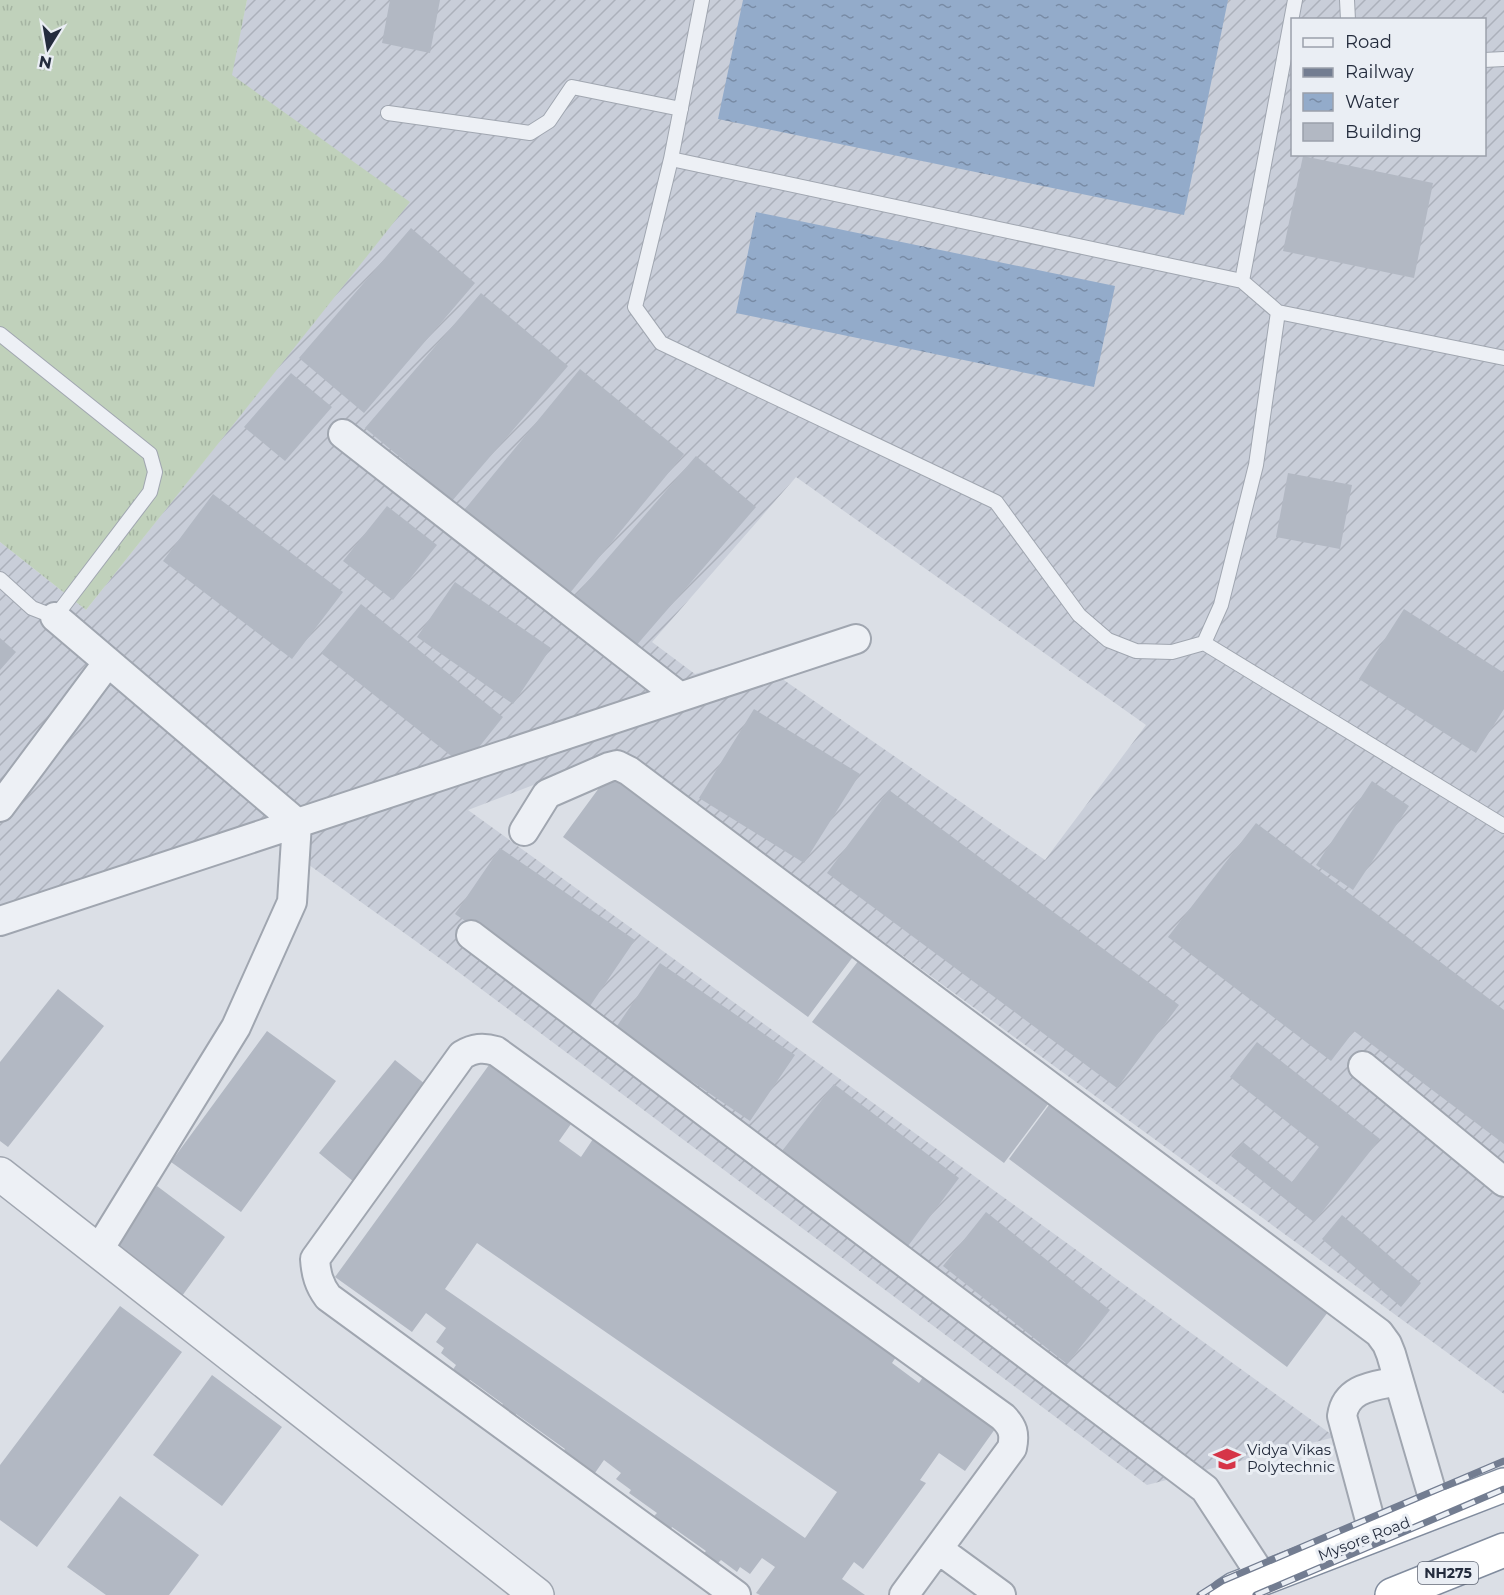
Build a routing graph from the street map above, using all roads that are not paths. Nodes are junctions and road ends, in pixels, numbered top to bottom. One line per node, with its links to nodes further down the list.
1 (702, 0): 9 (lane)
2 (1295, 0): 4 (lane)
3 (1347, 0): 5 (lane)
4 (1292, 18)
5 (1348, 18)
6 (1291, 21): 12 (lane)
7 (1504, 59): 8 (lane)
8 (1486, 60)
9 (681, 109): 10 (lane); 11 (lane)
10 (388, 113)
11 (671, 159): 12 (lane); 20 (lane)
12 (1242, 282): 13 (lane)
13 (1278, 312): 15 (lane); 20 (lane)
14 (0, 333): 18 (lane)
15 (1504, 358)
16 (343, 434): 22 (street)
17 (0, 579): 18 (lane)
18 (55, 617): 21 (street)
19 (856, 639): 22 (street)
20 (1204, 643): 25 (lane)
21 (108, 662): 23 (street); 24 (street)
22 (680, 697): 24 (street)
23 (0, 807)
24 (297, 823): 27 (street); 32 (street)
25 (1504, 826)
26 (524, 831): 33 (street)
27 (0, 921)
28 (471, 935): 39 (street)
29 (1363, 1066): 31 (street)
30 (0, 1174): 32 (street)
31 (1504, 1182)
32 (98, 1251): 40 (street)
33 (1398, 1381): 35 (street); 36 (street)
34 (1504, 1485): 35 (highway, Mysore Road)
35 (1437, 1511): 36 (highway, Mysore Road)
36 (1374, 1535): 39 (highway, Mysore Road)
37 (939, 1549): 41 (street); 42 (street); 43 (street)
38 (1504, 1550): 45 (highway, NH275)
39 (1263, 1578): 44 (highway, Mysore Road)
40 (537, 1595)
41 (736, 1595)
42 (904, 1595)
43 (1001, 1595)
44 (1226, 1595)
45 (1392, 1595)

